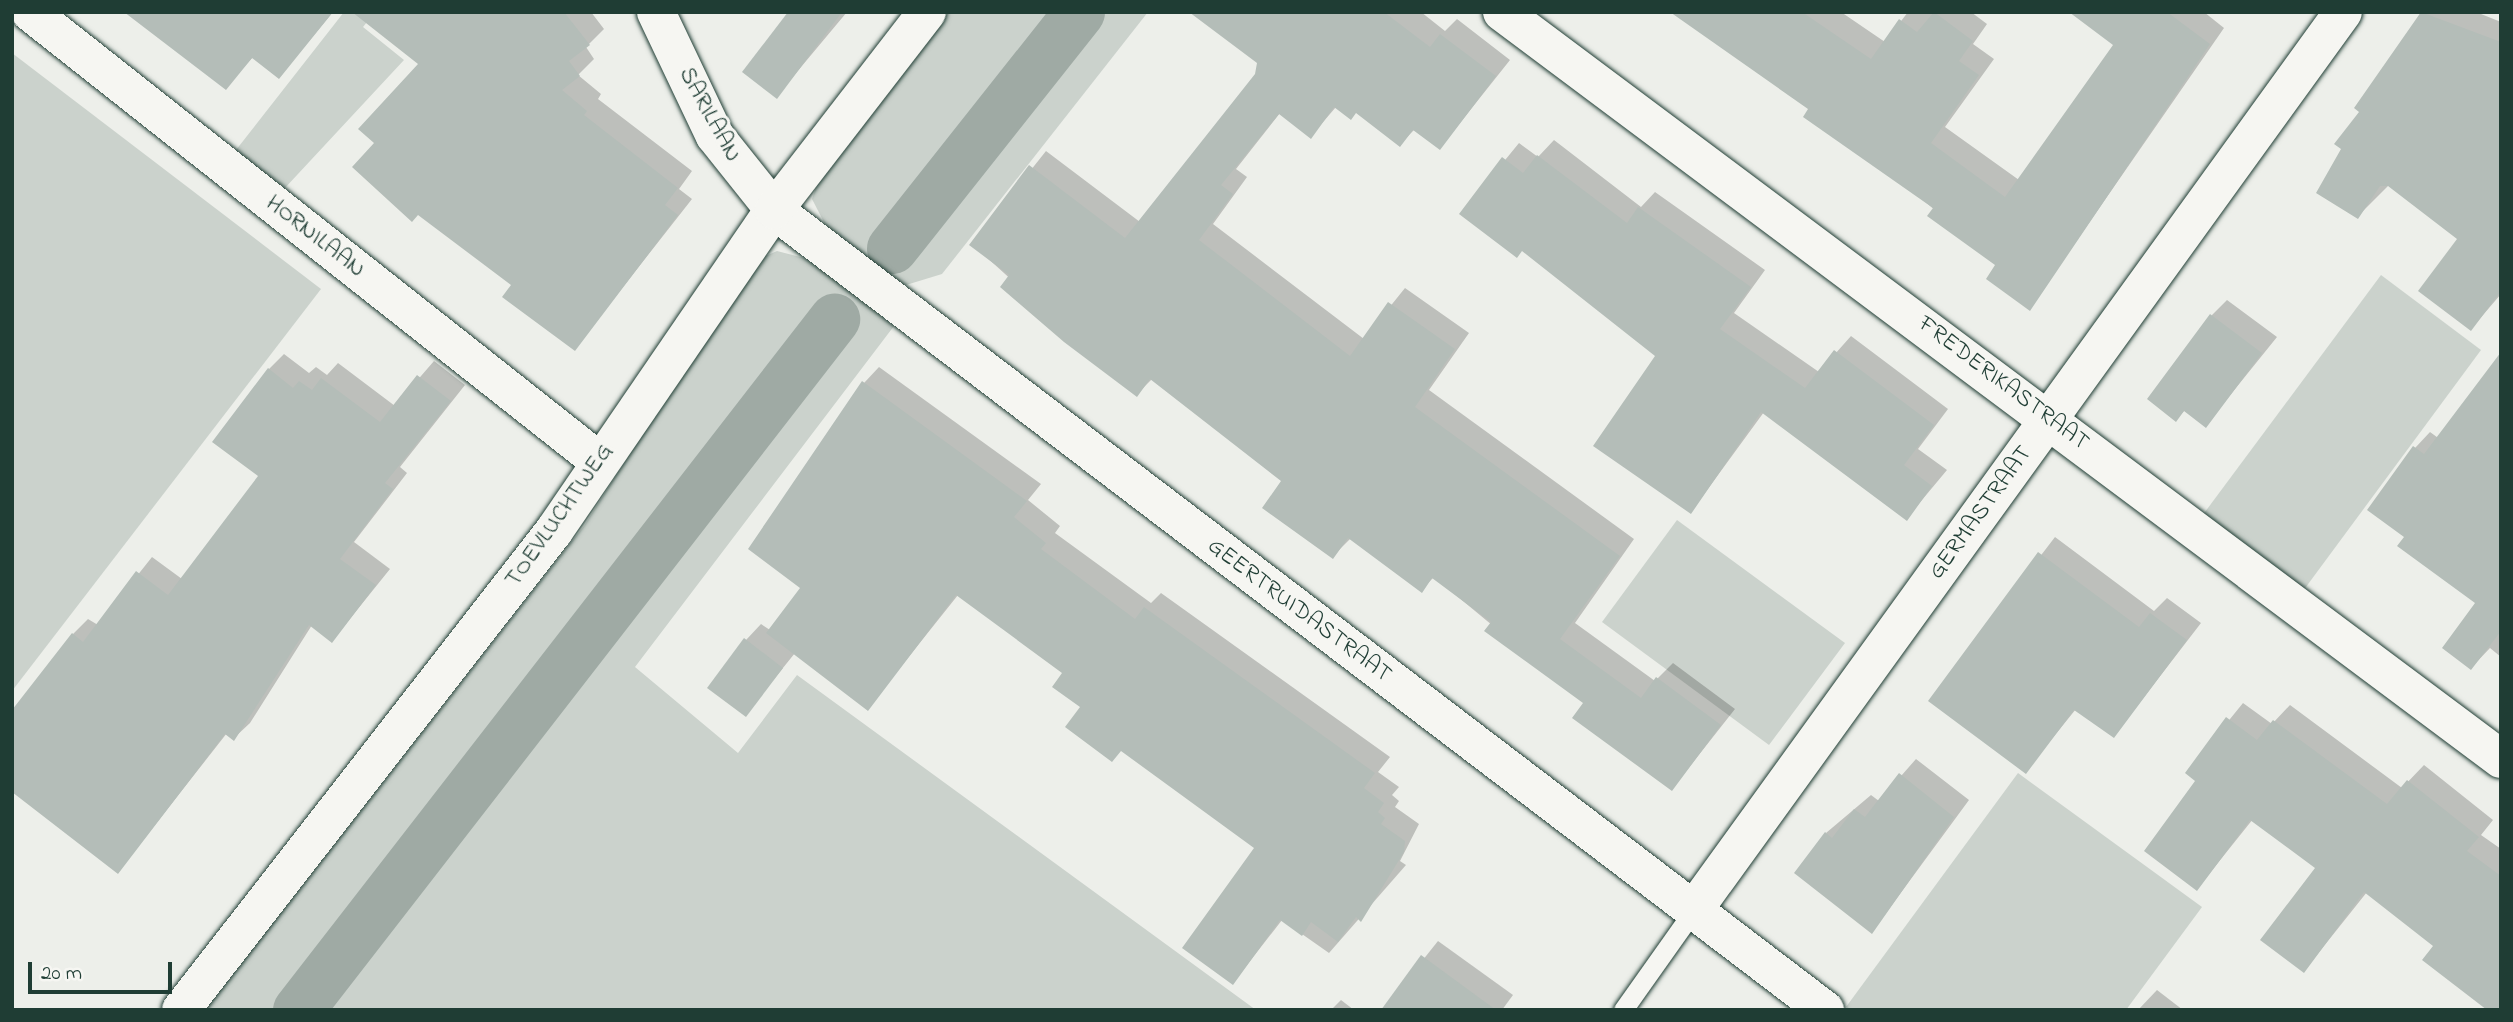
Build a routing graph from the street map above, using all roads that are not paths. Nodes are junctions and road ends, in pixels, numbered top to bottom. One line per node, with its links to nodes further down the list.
1 (30, 12): 8 (street, HORNILAAN)
2 (656, 12): 6 (street, SARILAAN)
3 (928, 12): 6 (street, TOEVLUCHTWEG)
4 (1502, 12): 7 (street, FREDERIKASTRAAT)
5 (2343, 12): 7 (street, GERMASTRAAT)
6 (774, 210): 8 (street, TOEVLUCHTWEG); 10 (street, GEERTRUIDASTRAAT)
7 (2050, 418): 9 (street, FREDERIKASTRAAT); 10 (street, GERMASTRAAT)
8 (599, 461): 11 (street, TOEVLUCHTWEG)
9 (2501, 759)
10 (1693, 911): 12 (lane); 13 (street, GEERTRUIDASTRAAT)
11 (181, 1010)
12 (1623, 1010)
13 (1825, 1010)

